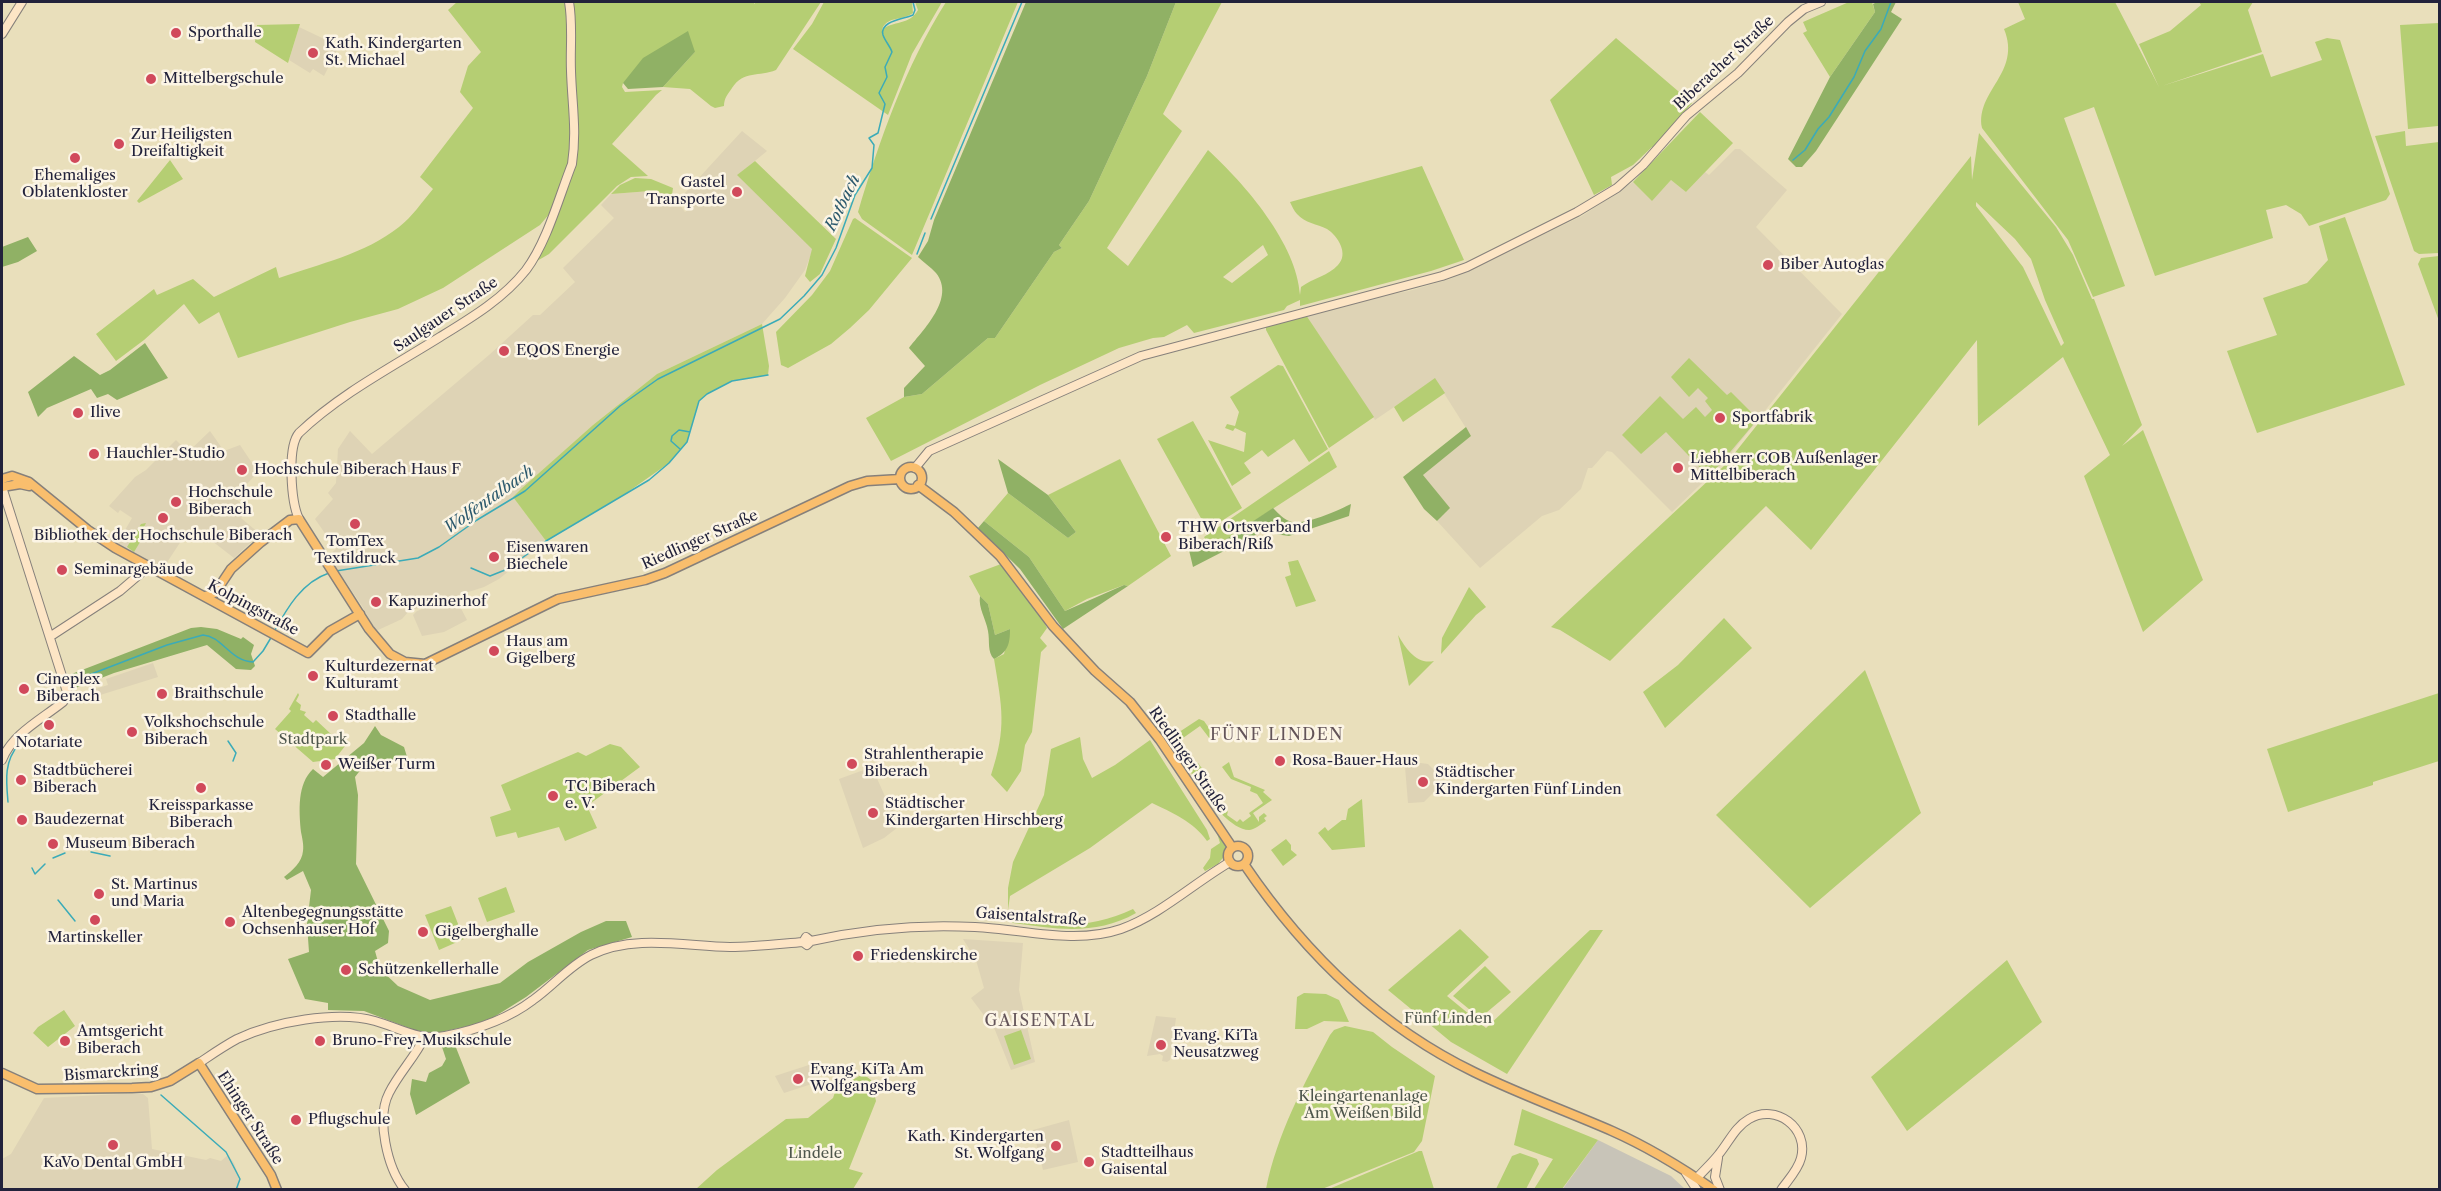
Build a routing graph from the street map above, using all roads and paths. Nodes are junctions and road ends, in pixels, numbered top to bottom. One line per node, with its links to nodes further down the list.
1 (22, 2): 4 (main road)
2 (569, 2): 9 (main road, Saulgauer Straße)
3 (1821, 2): 5 (main road, Biberacher Straße)
4 (2, 34)
5 (915, 468): 6 (main road); 8 (main road)
6 (900, 479): 8 (main road, Riedlinger Straße); 18 (main road, Riedlinger Straße)
7 (3, 481): 12 (main road, Kolpingstraße); 19 (main road)
8 (918, 485): 21 (main road, Riedlinger Straße)
9 (293, 506): 10 (main road); 11 (main road)
10 (299, 519): 11 (main road); 16 (main road, Riedlinger Straße)
11 (285, 523): 13 (main road)
12 (148, 567): 14 (main road, Kolpingstraße); 19 (main road)
13 (215, 593): 14 (main road); 15 (main road)
14 (205, 596): 15 (main road, Kolpingstraße)
15 (218, 603): 17 (main road, Kolpingstraße)
16 (360, 614): 17 (main road); 18 (main road, Riedlinger Straße)
17 (346, 622): 18 (main road)
18 (369, 629)
19 (51, 636): 20 (main road)
20 (2, 760)
21 (1232, 847): 22 (main road); 23 (main road)
22 (1230, 862): 23 (main road); 25 (main road, Gaisentalstraße)
23 (1244, 864): 30 (main road)
24 (412, 1035): 25 (main road, Bismarckring); 26 (main road); 27 (main road, Bismarckring)
25 (424, 1038): 26 (main road)
26 (414, 1054): 33 (main road)
27 (199, 1063): 28 (main road, Bismarckring); 32 (main road, Ehinger Straße)
28 (2, 1073)
29 (1720, 1154): 31 (main road); 36 (main road); 37 (main road)
30 (1681, 1168): 31 (main road); 34 (main road)
31 (1697, 1178): 35 (main road)
32 (277, 1190)
33 (405, 1190)
34 (1697, 1190)
35 (1714, 1190)
36 (1720, 1190)
37 (1781, 1190)

